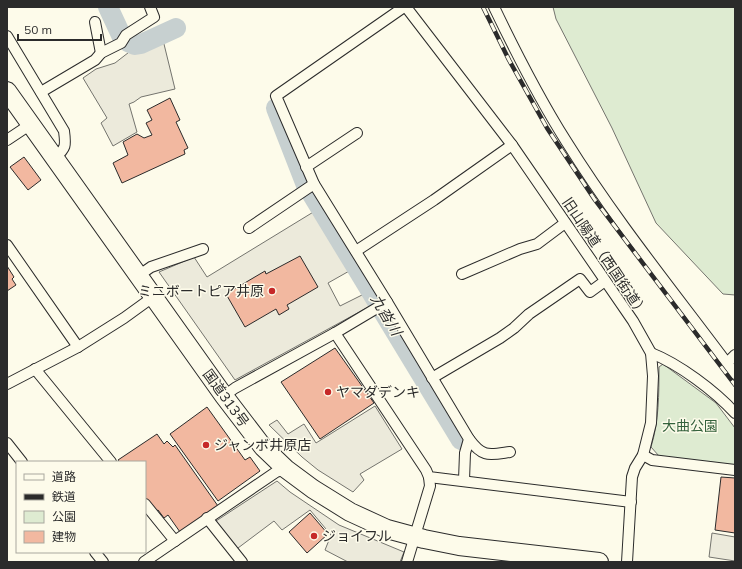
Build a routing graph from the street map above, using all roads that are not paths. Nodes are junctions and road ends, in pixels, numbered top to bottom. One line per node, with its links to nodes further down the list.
1 (149, 7): 6 (street)
2 (405, 7): 12 (street, 旧山陽道（西国街道）); 14 (street)
3 (494, 7): 30 (street)
4 (95, 22): 6 (street)
5 (7, 36): 8 (street)
6 (101, 53): 8 (street)
7 (7, 91): 9 (highway, 国道313号)
8 (41, 92): 13 (street)
9 (31, 124): 11 (street); 13 (highway, 国道313号)
10 (357, 133): 14 (street)
11 (7, 140)
12 (512, 145): 16 (street, 旧山陽道（西国街道）); 20 (street)
13 (55, 158): 22 (highway, 国道313号)
14 (306, 167): 15 (street)
15 (314, 184): 17 (street); 20 (street)
16 (565, 223): 21 (street); 23 (street, 旧山陽道（西国街道）)
17 (249, 228)
18 (7, 245): 27 (street)
19 (203, 249): 22 (street)
20 (356, 251): 25 (street)
21 (462, 274)
22 (138, 276): 24 (highway, 国道313号)
23 (605, 281): 28 (street, 旧山陽道（西国街道）); 33 (street)
24 (153, 297): 27 (street); 35 (highway, 国道313号)
25 (382, 305): 26 (street); 33 (street)
26 (335, 333): 35 (street); 45 (street)
27 (78, 347): 31 (street)
28 (651, 353): 36 (street); 40 (street, 旧山陽道（西国街道）)
29 (735, 355): 30 (street)
30 (727, 363): 32 (street)
31 (35, 369): 34 (street); 42 (street)
32 (735, 374)
33 (432, 378): 37 (street)
34 (7, 384)
35 (224, 396): 43 (highway, 国道313号)
36 (735, 413)
37 (469, 439): 39 (street); 46 (street)
38 (7, 443): 41 (street)
39 (510, 452)
40 (643, 456): 44 (street); 47 (street, 旧山陽道（西国街道）)
41 (21, 461)
42 (110, 461)
43 (286, 469): 49 (street); 50 (highway, 国道313号)
44 (735, 470)
45 (429, 477): 46 (street); 50 (street)
46 (464, 480): 47 (street)
47 (631, 502): 59 (street, 旧山陽道（西国街道）)
48 (146, 505): 51 (street)
49 (207, 518): 51 (street); 56 (street)
50 (415, 536): 53 (highway, 国道313号); 57 (street)
51 (175, 540): 55 (street)
52 (96, 553): 54 (street)
53 (516, 557): 58 (highway, 国道313号)
54 (103, 562)
55 (144, 562)
56 (242, 562)
57 (407, 562)
58 (599, 562)
59 (627, 562)

